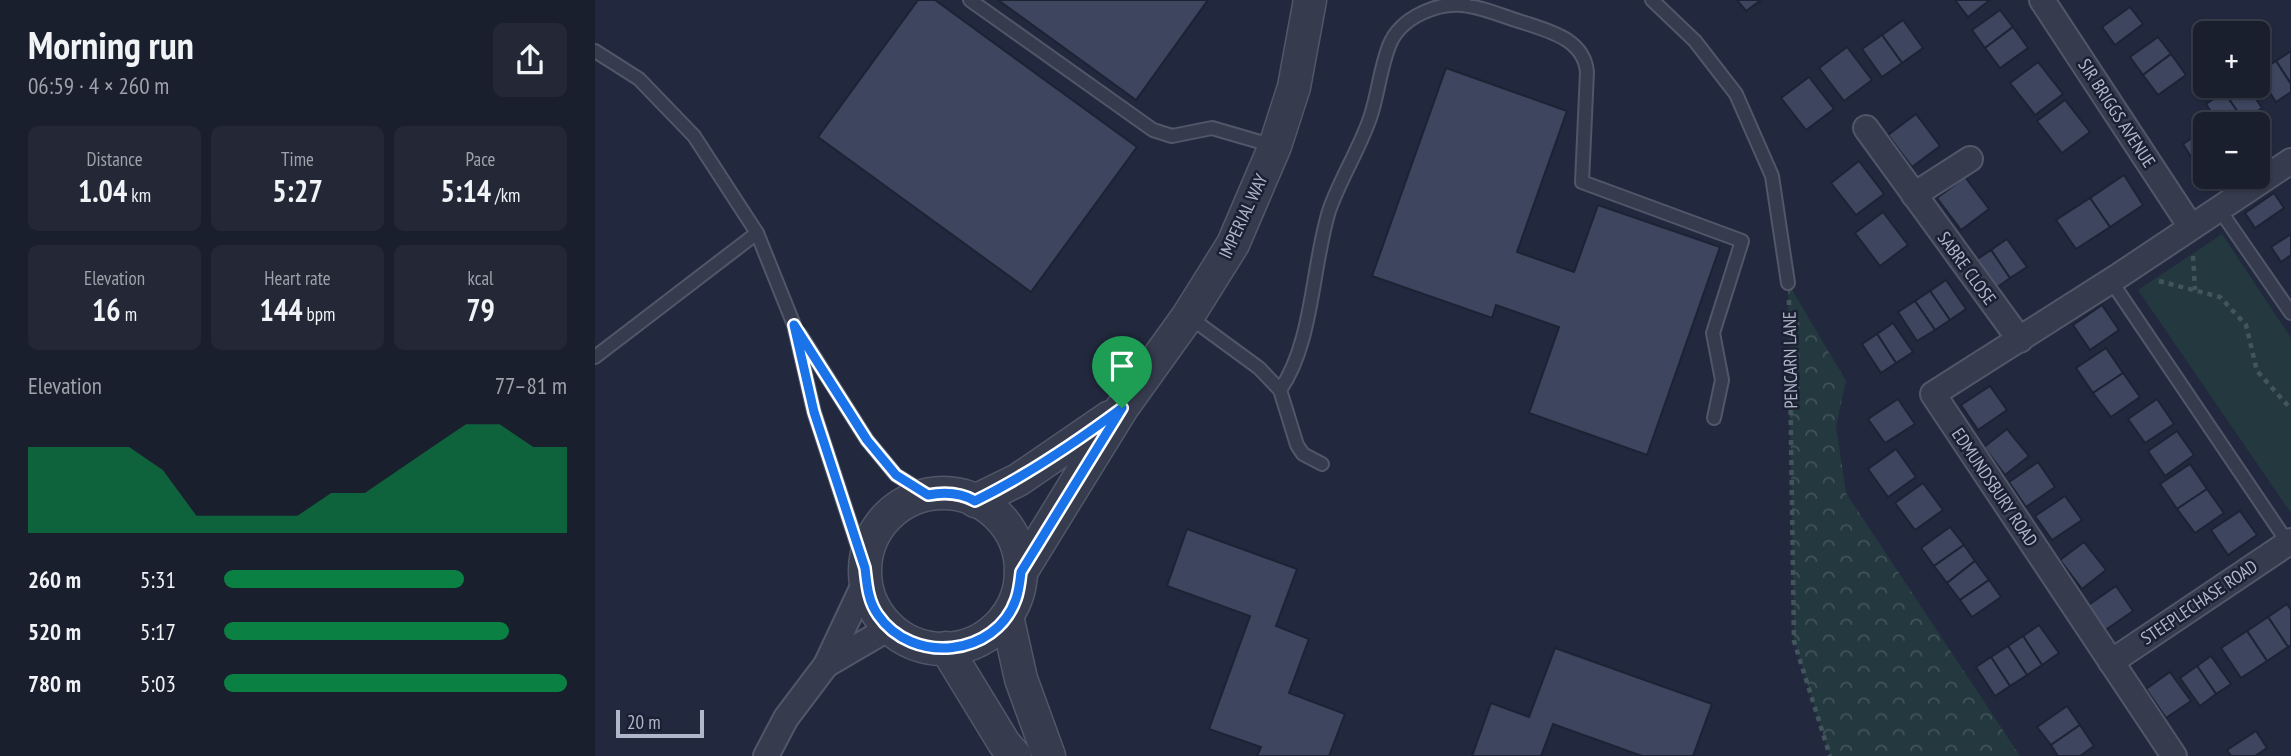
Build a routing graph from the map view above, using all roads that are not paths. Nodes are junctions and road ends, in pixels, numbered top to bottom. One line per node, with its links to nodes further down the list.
1 (970, 0): 7 (lane)
2 (1310, 0): 7 (street, IMPERIAL WAY)
3 (1652, 0): 15 (lane)
4 (2042, 0): 12 (street, SIR BRIGGS AVENUE)
5 (595, 51): 13 (lane)
6 (1866, 128): 10 (street, SABRE CLOSE)
7 (1275, 146): 17 (street, IMPERIAL WAY)
8 (1970, 159): 10 (street)
9 (2291, 161): 11 (street, EDMUNDSBURY ROAD)
10 (1914, 195): 19 (street, SABRE CLOSE)
11 (2219, 209): 12 (street, EDMUNDSBURY ROAD); 16 (lane)
12 (2191, 227): 14 (street, EDMUNDSBURY ROAD)
13 (757, 233): 18 (lane); 20 (lane)
14 (2115, 278): 19 (street, EDMUNDSBURY ROAD); 27 (lane, STEEPLECHASE ROAD)
15 (1788, 283)
16 (2291, 313)
17 (1188, 316): 21 (lane); 22 (street, IMPERIAL WAY)
18 (794, 325): 25 (lane); 29 (lane)
19 (2019, 340): 33 (street, EDMUNDSBURY ROAD)
20 (595, 357)
21 (1280, 390): 23 (lane); 24 (lane)
22 (1122, 408): 26 (street, IMPERIAL WAY); 28 (street, IMPERIAL WAY)
23 (1714, 418)
24 (1322, 464)
25 (928, 495): 26 (street, IMPERIAL WAY); 29 (street, IMPERIAL WAY)
26 (975, 501): 28 (street, IMPERIAL WAY)
27 (2289, 542): 33 (street, STEEPLECHASE ROAD)
28 (1021, 572): 30 (street, IMPERIAL WAY)
29 (865, 574): 31 (street, IMPERIAL WAY); 34 (street)
30 (1007, 616): 32 (street, IMPERIAL WAY); 37 (street)
31 (891, 627): 32 (street, IMPERIAL WAY); 34 (street)
32 (946, 648): 36 (street)
33 (2111, 662): 38 (street, EDMUNDSBURY ROAD)
34 (826, 665): 35 (street)
35 (766, 756)
36 (1015, 756)
37 (1049, 756)
38 (2174, 756)

